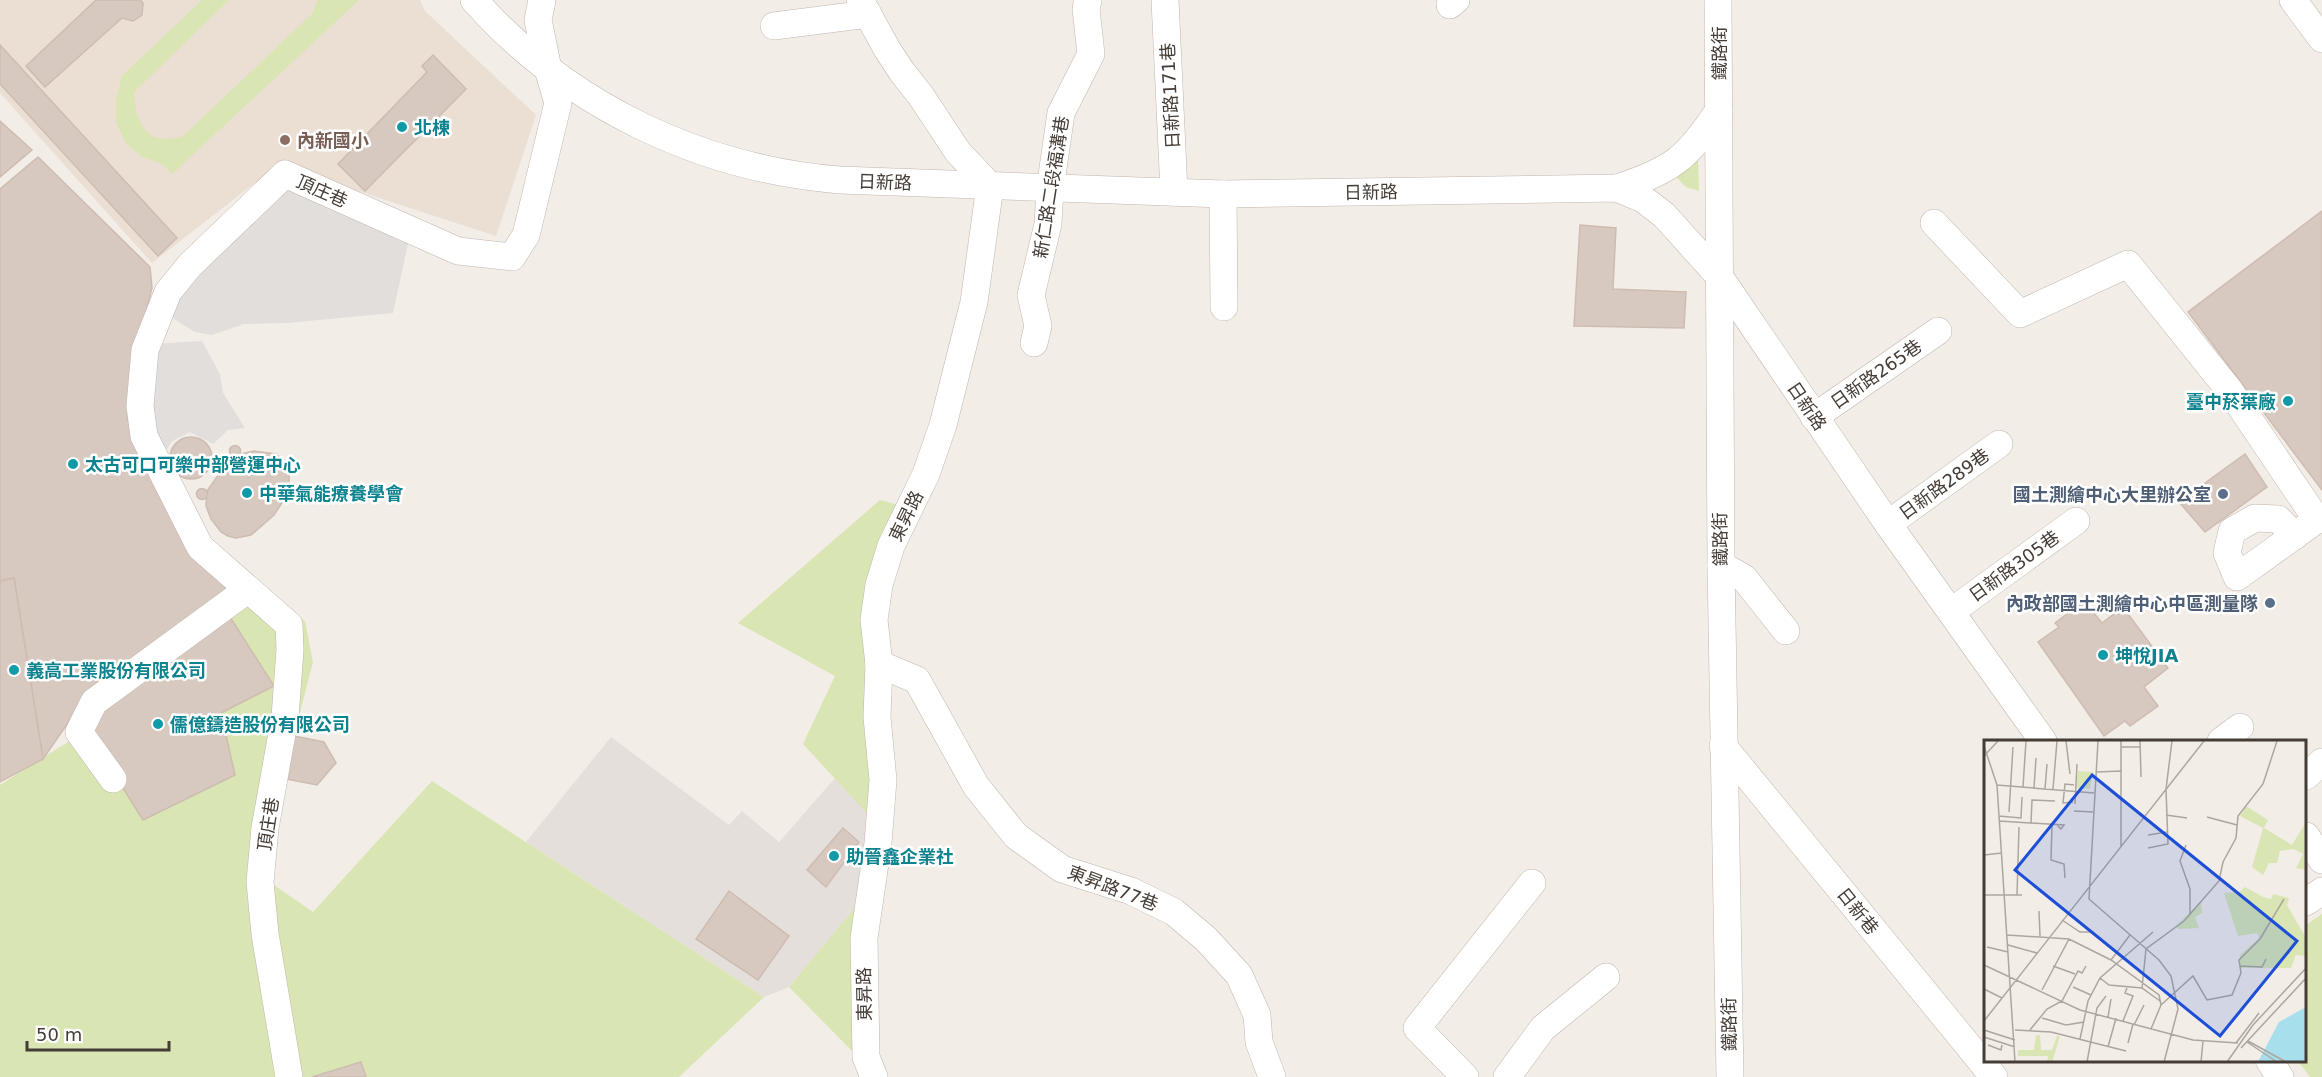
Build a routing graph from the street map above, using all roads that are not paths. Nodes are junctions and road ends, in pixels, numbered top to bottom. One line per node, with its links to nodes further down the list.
1 (474, 0): 10 (street, 日新路)
2 (542, 0): 10 (street, 頂庄巷)
3 (1088, 0): 14 (street, 新仁路二段福溝巷)
4 (1165, 0): 15 (street, 日新路171巷)
5 (1718, 0): 11 (street, 鐵路街)
6 (2293, 0): 9 (street)
7 (864, 7): 8 (street); 12 (street)
8 (774, 26)
9 (2322, 39)
10 (548, 69): 12 (street, 日新路); 29 (street, 頂庄巷)
11 (1719, 110): 13 (street); 18 (street, 鐵路街)
12 (990, 186): 14 (street, 日新路); 32 (street, 東昇路)
13 (1617, 188): 16 (street, 日新路); 18 (street, 日新路)
14 (1050, 189): 15 (street, 日新路); 21 (street, 新仁路二段福溝巷)
15 (1174, 192): 16 (street, 日新路)
16 (1223, 194): 19 (street)
17 (1934, 223): 24 (street)
18 (1719, 276): 22 (street, 日新路); 28 (street, 鐵路街)
19 (1224, 307)
20 (1938, 331): 22 (street, 日新路265巷)
21 (1034, 343)
22 (1814, 417): 26 (street, 日新路)
23 (1999, 444): 26 (street, 日新路289巷)
24 (2320, 518): 27 (street)
25 (2076, 521): 30 (street, 日新路305巷)
26 (1888, 524): 30 (street, 日新路)
27 (2295, 536)
28 (1721, 565): 31 (street); 34 (street, 鐵路街)
29 (247, 590): 37 (street); 45 (street, 頂庄巷)
30 (1952, 611): 33 (street, 日新路)
31 (1786, 632)
32 (879, 664): 46 (street, 東昇路); 47 (street, 東昇路77巷)
33 (2042, 740)
34 (1723, 746): 50 (street, 鐵路街); 51 (street, 日新巷)
35 (2322, 762): 36 (street)
36 (2307, 775)
37 (113, 779)
38 (2307, 838): 39 (street)
39 (2322, 860)
40 (1532, 883): 48 (street)
41 (2322, 891): 42 (street)
42 (2307, 901)
43 (1606, 977): 49 (street)
44 (2270, 1062): 52 (street)
45 (289, 1077)
46 (874, 1077)
47 (1272, 1077)
48 (1465, 1077)
49 (1507, 1077)
50 (1730, 1077)
51 (1994, 1077)
52 (2280, 1077)

